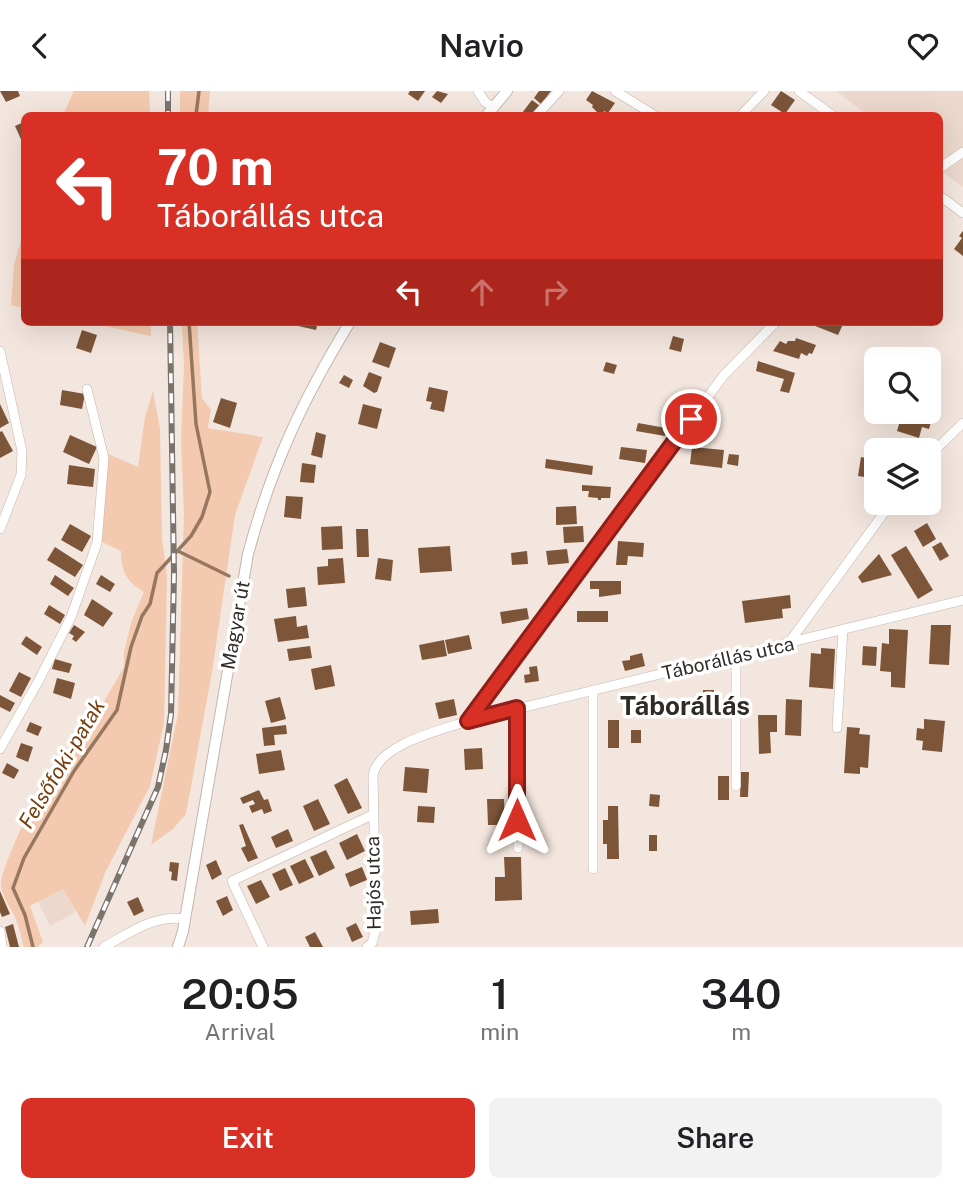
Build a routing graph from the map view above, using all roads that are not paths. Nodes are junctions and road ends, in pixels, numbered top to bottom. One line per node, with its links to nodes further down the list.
1 (478, 91): 7 (street)
2 (507, 91): 7 (street)
3 (559, 91): 8 (street)
4 (615, 91): 9 (street)
5 (764, 91): 10 (street)
6 (799, 91): 11 (street)
7 (490, 111)
8 (540, 112)
9 (649, 112)
10 (744, 112)
11 (828, 112)
12 (963, 152): 13 (street)
13 (943, 166)
14 (943, 198): 15 (street)
15 (963, 213)
16 (348, 326): 37 (street, Magyar út)
17 (772, 326): 30 (street)
18 (0, 351): 23 (street)
19 (87, 389): 32 (street)
20 (963, 423): 21 (street)
21 (941, 444)
22 (882, 515): 26 (street)
23 (0, 530)
24 (963, 600): 25 (street, Táborállás utca)
25 (843, 629): 26 (street, Táborállás utca); 31 (street)
26 (788, 644): 27 (street, Táborállás utca)
27 (736, 656): 28 (street, Táborállás utca); 33 (street)
28 (593, 690): 29 (street, Táborállás utca); 36 (street)
29 (517, 708): 30 (street, Táborállás utca); 35 (street)
30 (468, 721): 34 (street, Táborállás utca)
31 (837, 728)
32 (0, 749)
33 (736, 786)
34 (372, 815): 42 (street); 43 (street, Hajós utca)
35 (518, 848)
36 (593, 869)
37 (185, 919): 40 (street); 41 (street, Magyar út)
38 (0, 931): 39 (street)
39 (2, 947)
40 (103, 947)
41 (178, 947)
42 (263, 947)
43 (367, 947)

